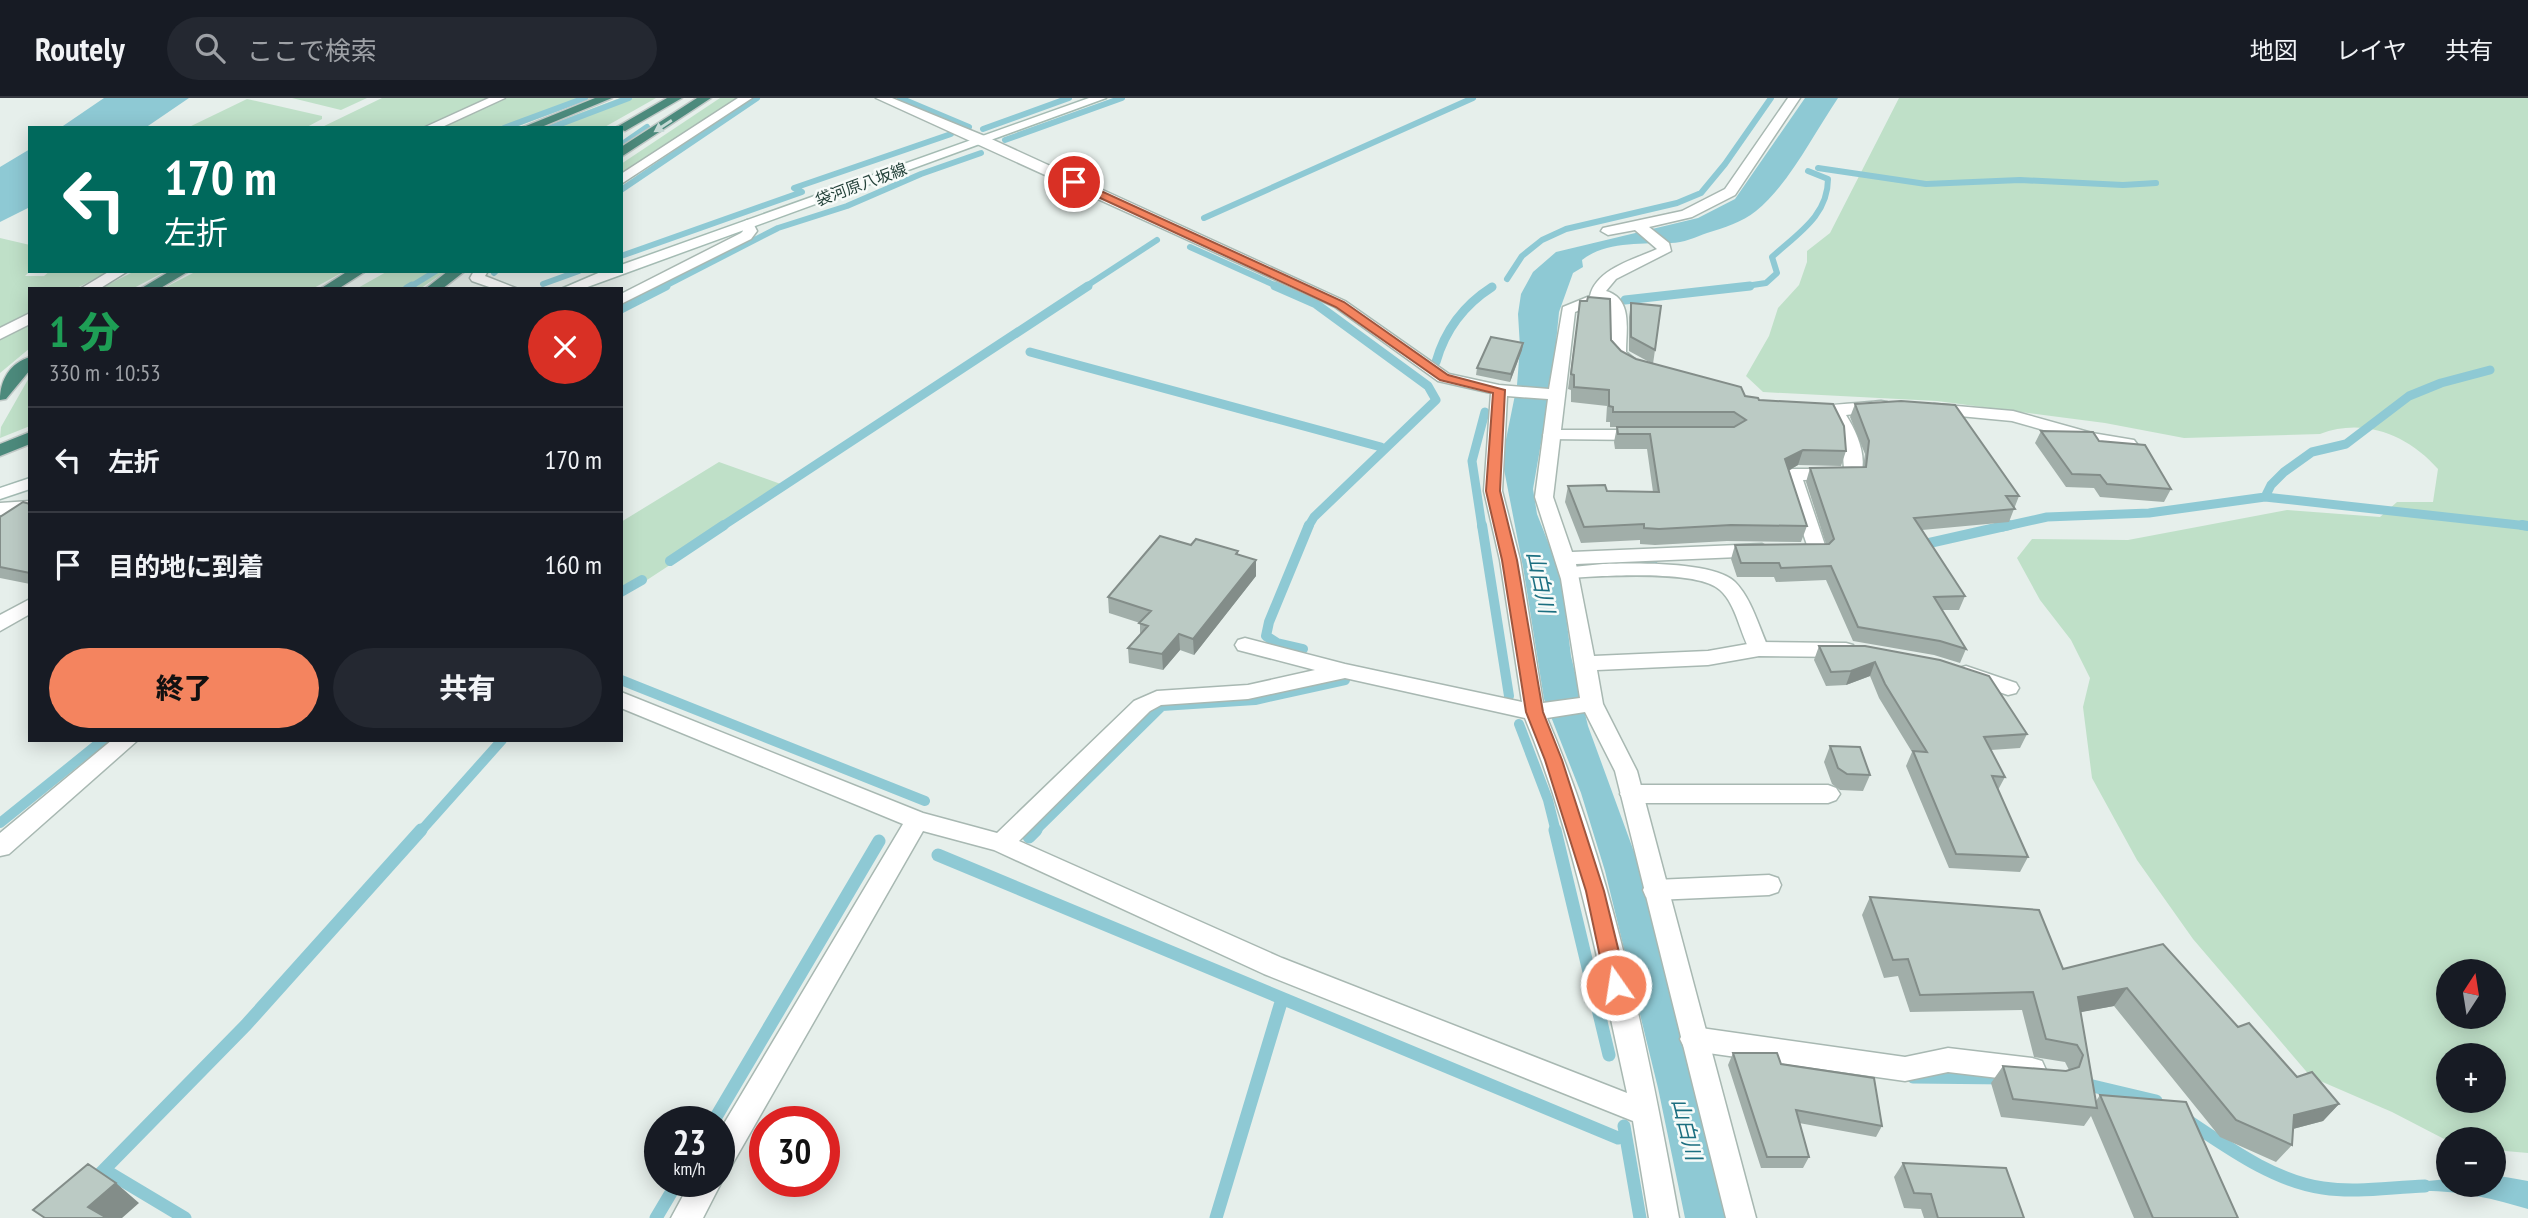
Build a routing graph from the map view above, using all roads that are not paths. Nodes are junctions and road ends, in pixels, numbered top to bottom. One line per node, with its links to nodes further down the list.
1 (499, 98): 9 (street)
2 (606, 98): 10 (highway)
3 (676, 98): 11 (highway)
4 (705, 98): 13 (highway, one-way to 13)
5 (746, 98): 14 (street)
6 (882, 98): 12 (street)
7 (1100, 98): 12 (street, 袋河原八坂線)
8 (1794, 98): 16 (street)
9 (434, 126)
10 (532, 126)
11 (623, 127)
12 (983, 140): 15 (street, 袋河原八坂線); 37 (street)
13 (623, 152)
14 (623, 179)
15 (747, 224): 18 (street, 袋河原八坂線); 32 (street)
16 (1637, 225): 17 (street); 31 (street)
17 (1608, 231)
18 (623, 269)
19 (117, 273): 25 (street)
20 (178, 273): 26 (highway)
21 (355, 273): 27 (highway)
22 (455, 273): 28 (highway)
23 (480, 273): 29 (street)
24 (611, 273): 30 (street, 袋河原八坂線)
25 (91, 287)
26 (151, 287)
27 (331, 287)
28 (435, 287)
29 (505, 287)
30 (573, 287)
31 (1599, 293): 36 (street); 38 (street)
32 (623, 299)
33 (28, 319): 34 (street)
34 (0, 334)
35 (28, 364): 39 (highway)
36 (1651, 372)
37 (1499, 390): 38 (street); 63 (street)
38 (1557, 395): 44 (street)
39 (0, 396)
40 (1896, 406): 43 (street)
41 (1920, 407): 46 (street)
42 (1792, 410): 43 (street)
43 (1834, 411): 51 (street)
44 (1552, 435): 45 (street); 51 (street)
45 (1661, 435)
46 (2128, 444)
47 (28, 484): 48 (street)
48 (0, 494)
49 (28, 507): 50 (street)
50 (0, 509)
51 (1567, 565): 55 (street); 57 (street)
52 (28, 607): 53 (street)
53 (0, 624)
54 (1245, 645): 59 (street)
55 (1759, 649): 56 (street); 57 (street)
56 (1864, 652)
57 (1586, 663): 62 (street)
58 (1950, 668): 60 (street)
59 (1345, 671): 63 (street); 68 (street)
60 (2008, 688)
61 (623, 700): 67 (street)
62 (1592, 704): 63 (street); 65 (street)
63 (1534, 712): 74 (street)
64 (125, 742): 69 (street)
65 (1632, 794): 66 (street); 71 (street)
66 (1828, 794)
67 (917, 820): 68 (street); 75 (street)
68 (1001, 843): 74 (street)
69 (0, 847)
70 (1769, 885): 71 (street)
71 (1655, 890): 72 (street)
72 (1694, 1039): 73 (street); 79 (street)
73 (2054, 1074)
74 (1646, 1113): 78 (street)
75 (735, 1133)
76 (698, 1197): 77 (street)
77 (686, 1218)
78 (1664, 1218)
79 (1741, 1218)

